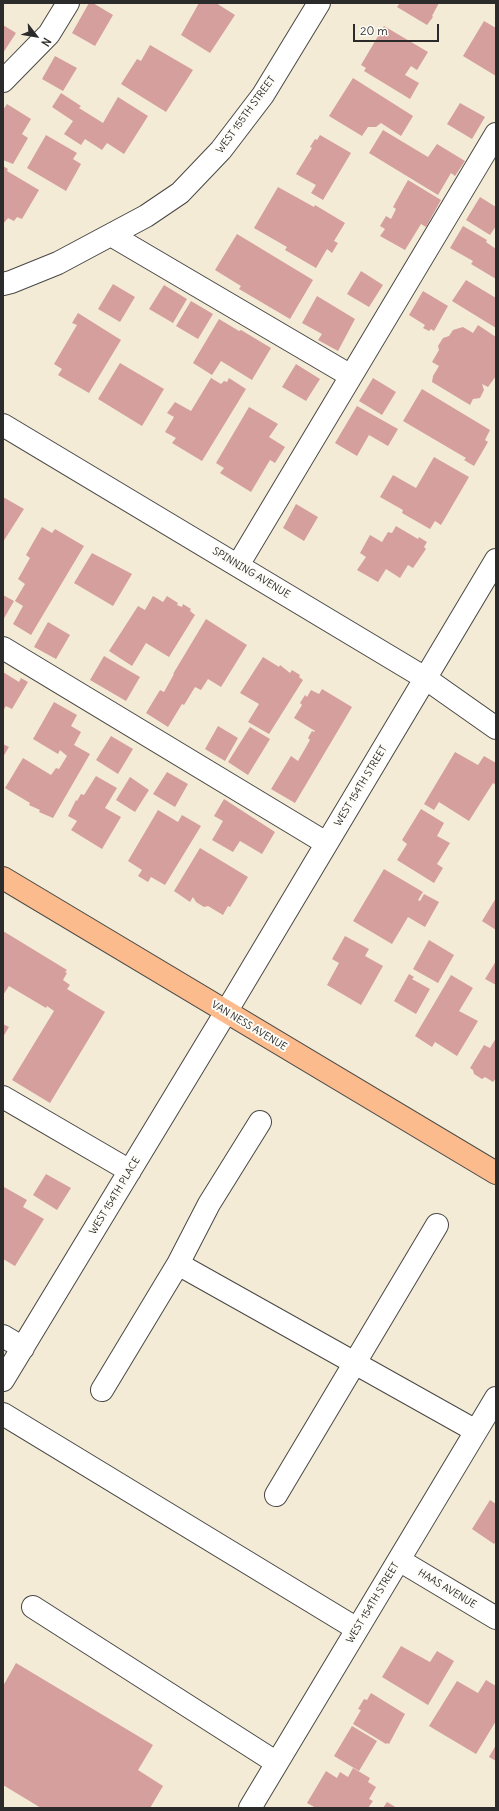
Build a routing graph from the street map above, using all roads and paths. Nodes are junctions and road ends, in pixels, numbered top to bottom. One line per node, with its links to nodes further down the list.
1 (68, 3): 3 (street)
2 (319, 3): 5 (street, WEST 155TH STREET)
3 (3, 81)
4 (496, 134): 7 (street)
5 (111, 235): 6 (street, WEST 155TH STREET); 7 (street)
6 (3, 284)
7 (350, 376): 10 (street)
8 (3, 425): 10 (street, SPINNING AVENUE)
9 (496, 560): 12 (street, WEST 154TH STREET)
10 (238, 565): 12 (street, SPINNING AVENUE)
11 (3, 648): 14 (street)
12 (425, 678): 13 (street, SPINNING AVENUE); 14 (street, WEST 154TH STREET)
13 (496, 728)
14 (326, 843): 16 (street, WEST 154TH STREET)
15 (3, 879): 16 (main road, VAN NESS AVENUE)
16 (226, 1012): 19 (street, WEST 154TH PLACE); 20 (main road, VAN NESS AVENUE)
17 (3, 1097): 19 (street)
18 (260, 1122): 22 (street)
19 (130, 1171): 24 (street, WEST 154TH PLACE)
20 (496, 1173)
21 (437, 1225): 25 (street)
22 (178, 1264): 25 (street); 27 (street)
23 (3, 1336): 24 (street)
24 (23, 1348): 26 (street, WEST 154TH PLACE)
25 (356, 1363): 30 (street); 31 (street)
26 (3, 1380)
27 (102, 1390)
28 (495, 1402): 30 (street, WEST 154TH STREET)
29 (3, 1414): 35 (street)
30 (476, 1431): 32 (street, WEST 154TH STREET)
31 (276, 1495)
32 (399, 1560): 34 (street, HAAS AVENUE); 35 (street, WEST 154TH STREET)
33 (33, 1607): 36 (street)
34 (496, 1618)
35 (357, 1630): 36 (street, WEST 154TH STREET)
36 (277, 1763): 37 (street, WEST 154TH STREET)
37 (250, 1808)

